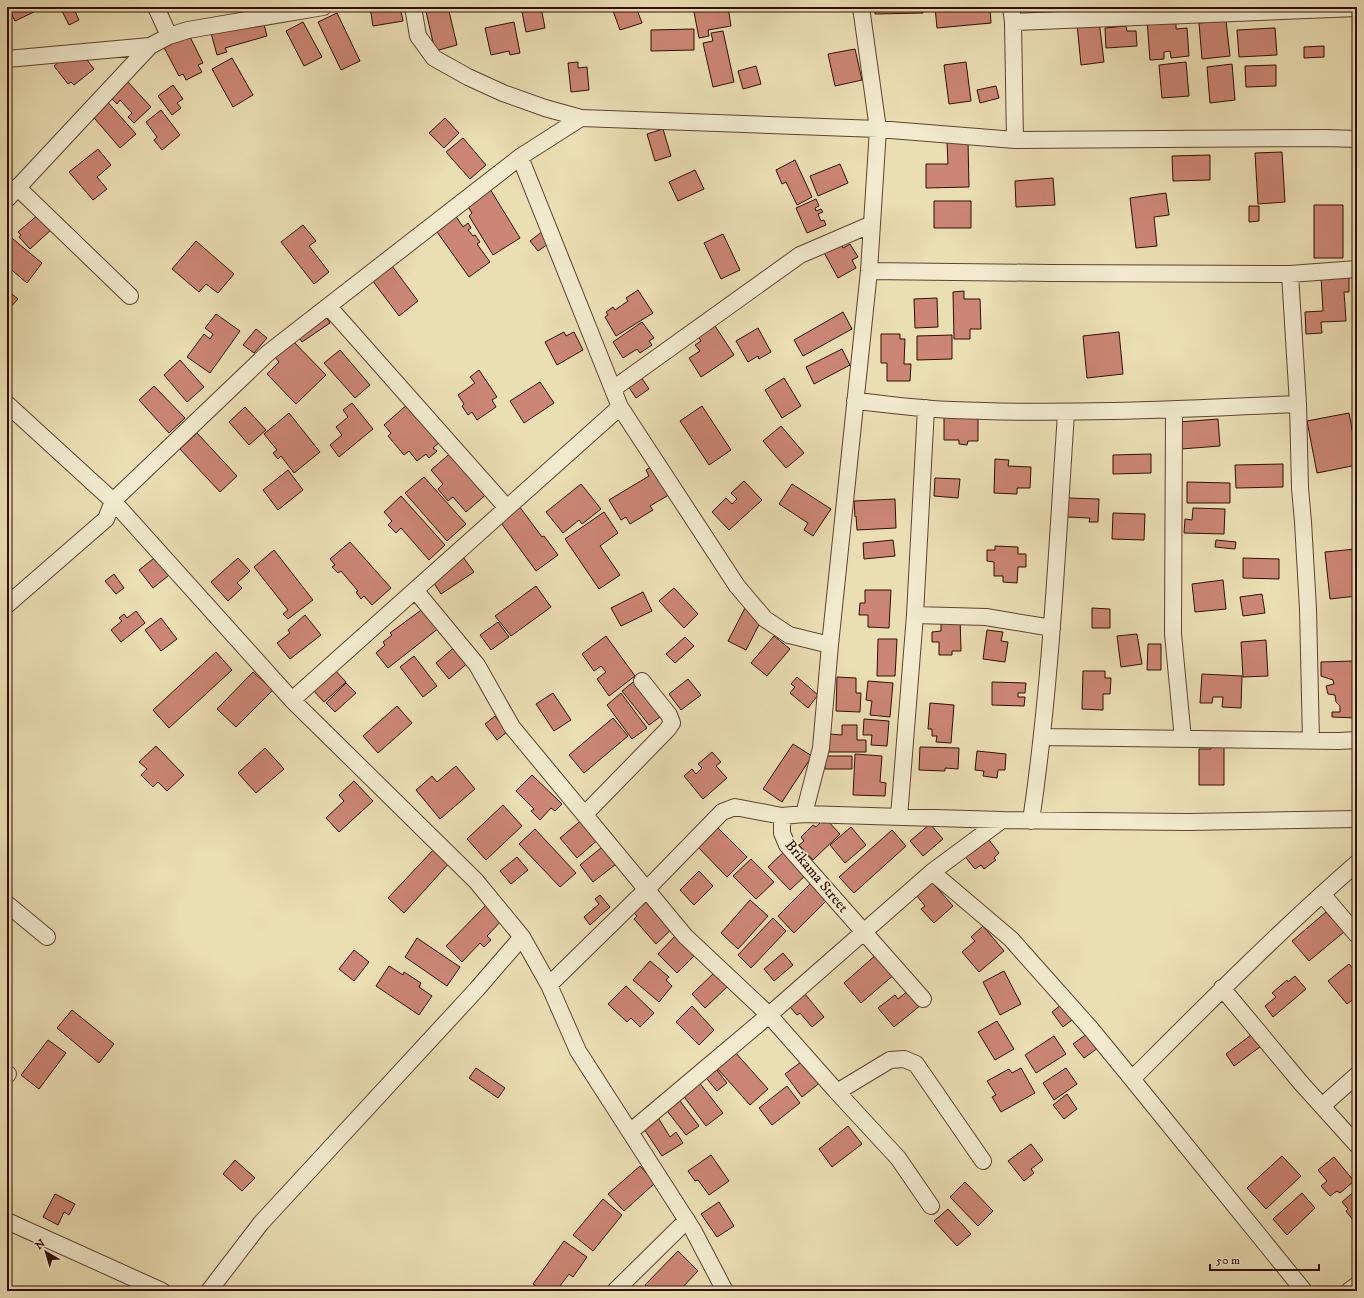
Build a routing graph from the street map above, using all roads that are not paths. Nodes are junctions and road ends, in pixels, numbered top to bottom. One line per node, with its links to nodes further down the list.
1 (156, 7): 8 (street)
2 (323, 7): 8 (street)
3 (413, 7): 11 (street)
4 (861, 7): 12 (street)
5 (1357, 8): 6 (street)
6 (1137, 13): 7 (street)
7 (1012, 15): 14 (street)
8 (169, 36): 9 (street)
9 (150, 46): 10 (street); 16 (street)
10 (7, 59)
11 (581, 118): 12 (street); 15 (street)
12 (878, 129): 14 (street); 17 (street)
13 (1357, 139): 14 (street)
14 (1015, 140)
15 (520, 157): 22 (street); 23 (street)
16 (12, 193): 21 (street)
17 (872, 224): 19 (street); 23 (street)
18 (1357, 269): 20 (street)
19 (869, 271): 20 (street); 24 (street)
20 (1290, 274): 26 (street)
21 (130, 296)
22 (329, 307): 31 (street); 32 (street)
23 (613, 390): 27 (street)
24 (855, 401): 28 (street); 37 (street)
25 (7, 404): 31 (street)
26 (1298, 404): 29 (street); 43 (street)
27 (620, 407): 32 (street); 37 (street)
28 (926, 408): 30 (street); 35 (street)
29 (1174, 410): 30 (street); 41 (street)
30 (1066, 412): 36 (street)
31 (113, 501): 34 (street); 39 (street)
32 (507, 508): 33 (street)
33 (415, 590): 39 (street); 44 (street)
34 (7, 605)
35 (916, 615): 36 (street); 47 (street)
36 (1052, 628): 40 (street)
37 (830, 644): 45 (street)
38 (642, 681): 44 (street)
39 (292, 700): 59 (street)
40 (1042, 737): 41 (street); 50 (street)
41 (1182, 740): 43 (street)
42 (1357, 740): 43 (street)
43 (1311, 741)
44 (585, 814): 53 (street)
45 (804, 814): 46 (street); 47 (street)
46 (782, 816): 53 (street); 56 (street, Brikama Street)
47 (899, 817): 49 (street)
48 (1357, 819): 50 (street)
49 (1002, 820): 50 (street); 52 (street)
50 (1031, 820)
51 (1357, 863): 54 (street)
52 (932, 872): 56 (street); 65 (street)
53 (647, 889): 60 (street); 63 (street)
54 (1322, 894): 57 (street); 61 (street)
55 (7, 904): 58 (street)
56 (864, 932): 62 (street, Brikama Street); 63 (street)
57 (1357, 934)
58 (47, 937)
59 (522, 937): 60 (street); 76 (street)
60 (549, 985): 68 (street)
61 (1222, 988): 65 (street); 67 (street)
62 (923, 999)
63 (769, 1015): 66 (street); 68 (street)
64 (1357, 1076): 67 (street)
65 (1132, 1079): 79 (street)
66 (836, 1092): 70 (street); 71 (street)
67 (1322, 1106): 69 (street)
68 (630, 1132): 72 (street)
69 (1357, 1145)
70 (983, 1161)
71 (931, 1206)
72 (687, 1220): 77 (street); 78 (street)
73 (7, 1221): 75 (street)
74 (1357, 1285): 80 (street)
75 (162, 1291)
76 (209, 1291)
77 (615, 1291)
78 (725, 1291)
79 (1304, 1291)
80 (1349, 1291)

